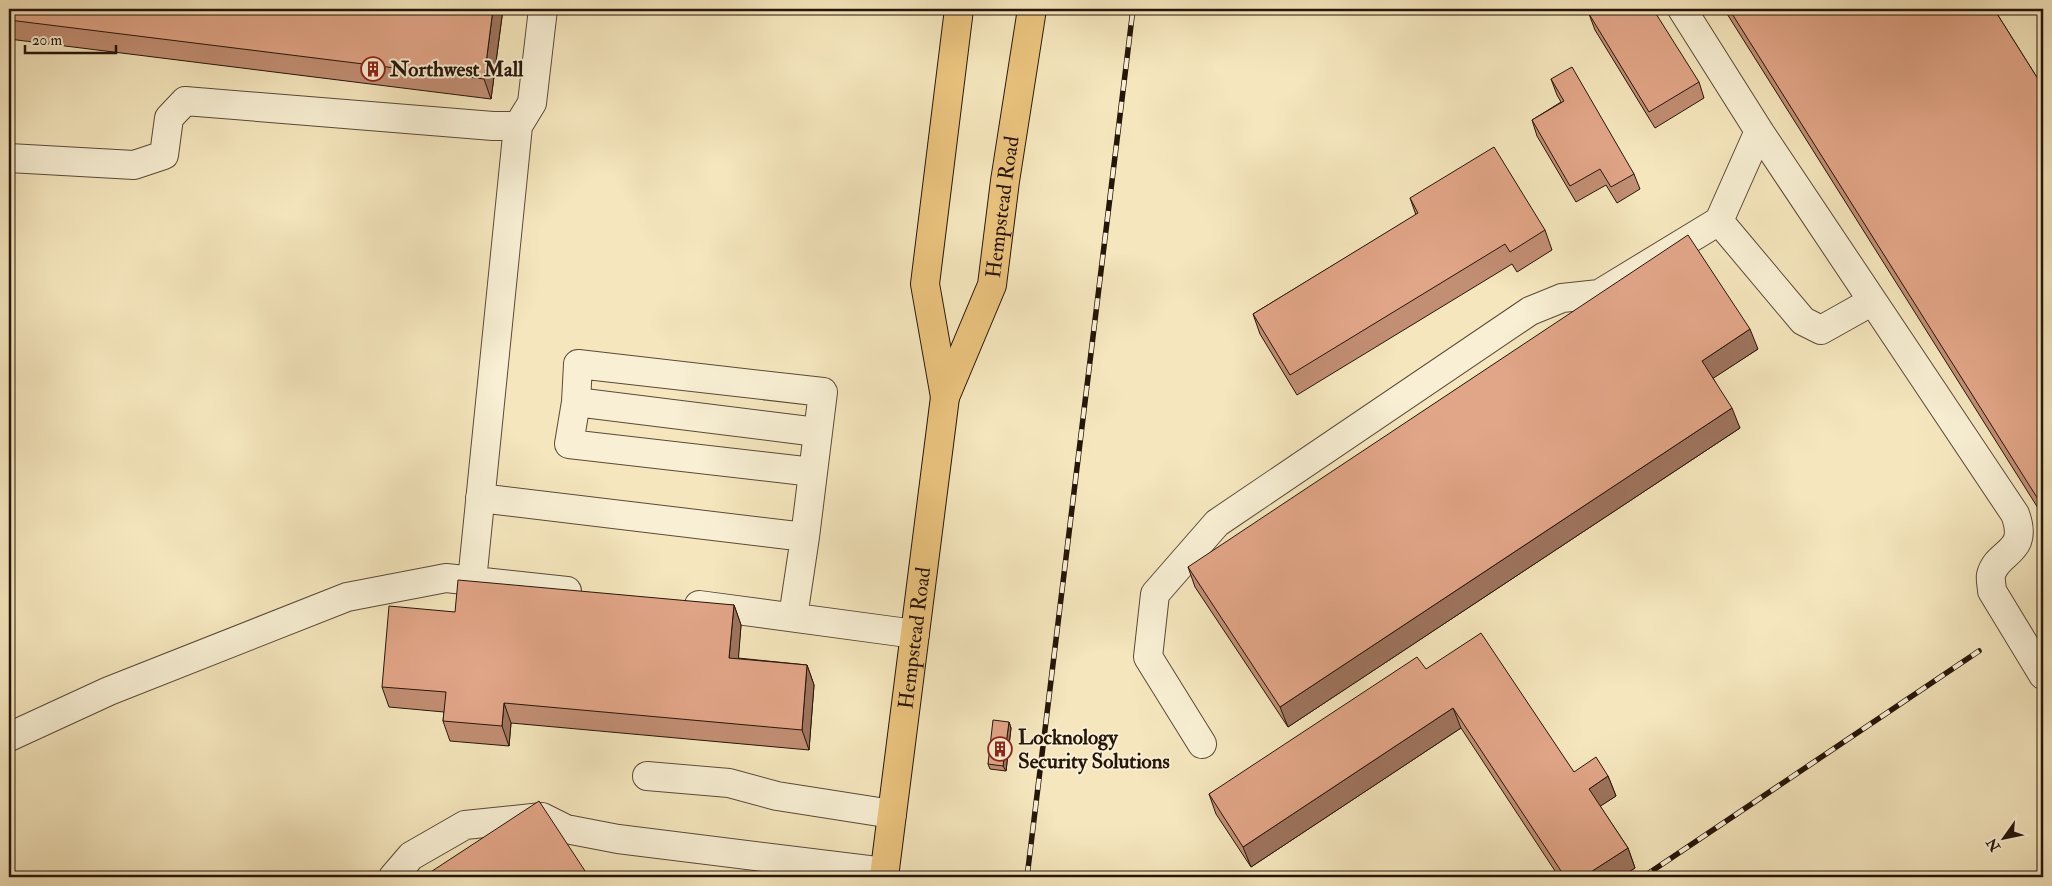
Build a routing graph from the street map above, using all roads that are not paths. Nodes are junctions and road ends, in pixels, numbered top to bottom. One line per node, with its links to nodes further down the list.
1 (543, 9): 5 (lane)
2 (959, 9): 10 (main road, Hempstead Road)
3 (1032, 9): 10 (main road, Hempstead Road)
4 (1682, 9): 6 (lane)
5 (518, 126): 7 (lane); 14 (lane)
6 (1759, 131): 8 (lane); 9 (lane)
7 (9, 158)
8 (1720, 221): 9 (lane); 23 (lane)
9 (1871, 302): 21 (lane)
10 (945, 397): 20 (main road, Hempstead Road)
11 (576, 402): 12 (lane); 12 (lane); 13 (lane)
12 (817, 432): 13 (lane)
13 (813, 472): 15 (lane)
14 (480, 498): 15 (lane); 16 (lane)
15 (805, 537): 19 (lane)
16 (472, 581): 17 (lane); 22 (lane)
17 (588, 593)
18 (675, 602): 19 (lane)
19 (793, 617): 20 (lane)
20 (915, 634): 25 (main road, Hempstead Road)
21 (2043, 675)
22 (9, 737)
23 (1202, 744)
24 (647, 776): 25 (lane)
25 (892, 814): 26 (main road, Hempstead Road)
26 (885, 874): 27 (lane)
27 (393, 877)

